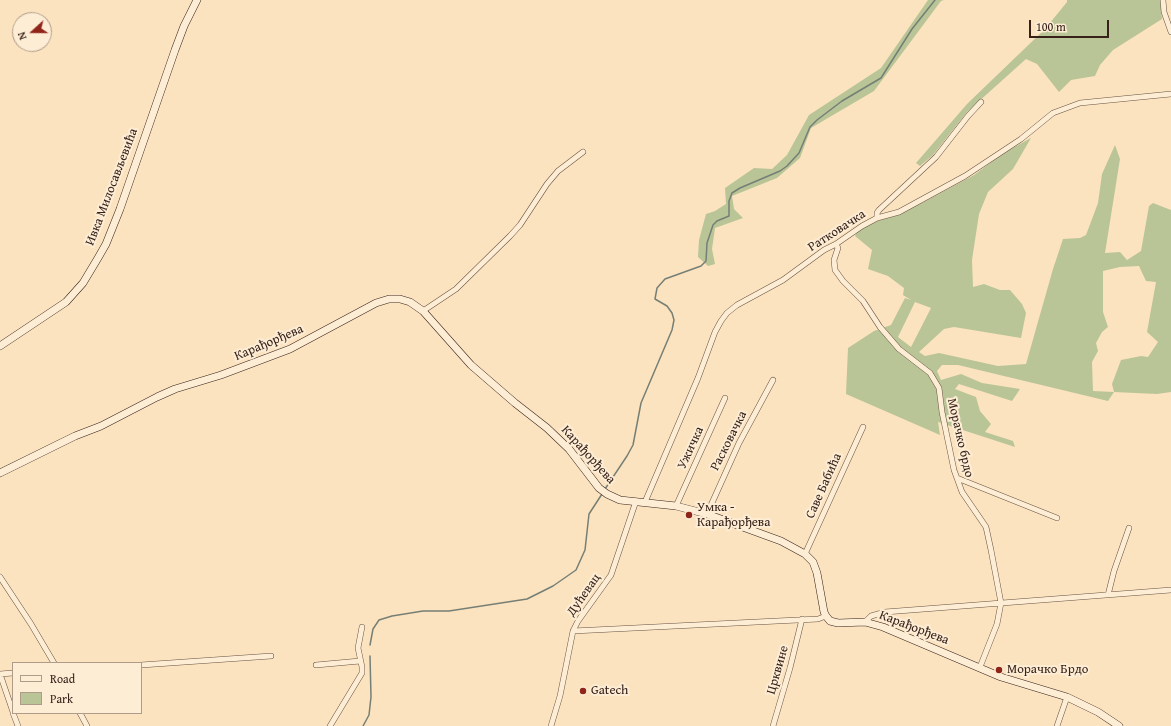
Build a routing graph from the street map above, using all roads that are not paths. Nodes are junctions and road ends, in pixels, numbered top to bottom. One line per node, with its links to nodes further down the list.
1 (197, 0): 10 (street, Ивка Милосављевића)
2 (1163, 0): 3 (street)
3 (1171, 32)
4 (1171, 94): 7 (street, Ратковачка)
5 (981, 102): 7 (street)
6 (583, 152): 9 (street)
7 (877, 218): 8 (street, Ратковачка)
8 (836, 244): 15 (street, Морачко брдо); 17 (street, Ратковачка)
9 (424, 311): 14 (street, Карађорђева); 16 (street, Карађорђева)
10 (0, 346)
11 (774, 380): 19 (street, Расковачка)
12 (725, 398): 18 (street, Ужичка)
13 (863, 427): 22 (street, Саве Бабића)
14 (0, 473)
15 (957, 478): 20 (street); 26 (street, Морачко брдо)
16 (636, 501): 17 (street, Карађорђева); 31 (street, Дућевац)
17 (645, 502): 18 (street, Карађорђева)
18 (676, 506): 19 (street, Карађорђева)
19 (707, 514): 22 (street, Карађорђева)
20 (1058, 518)
21 (1129, 528): 25 (street)
22 (805, 554): 27 (street, Карађорђева)
23 (0, 577): 34 (street)
24 (1171, 590): 25 (street)
25 (1108, 595): 26 (street)
26 (1001, 604): 29 (street); 37 (street, Морачко брдо)
27 (826, 616): 28 (street); 29 (street, Карађорђева)
28 (802, 619): 31 (street); 48 (street, Црквине)
29 (865, 622): 37 (street, Карађорђева)
30 (362, 627): 33 (street)
31 (572, 631): 47 (street, Дућевац)
32 (271, 656): 35 (street)
33 (360, 661): 36 (street); 46 (street)
34 (53, 662)
35 (142, 665)
36 (316, 665)
37 (980, 667): 40 (street, Карађорђева)
38 (12, 673): 39 (street)
39 (0, 674): 41 (street)
40 (1067, 698): 49 (street); 50 (street, Карађорђева)
41 (12, 709)
42 (14, 714): 44 (street)
43 (81, 714): 45 (street)
44 (18, 726)
45 (87, 726)
46 (330, 726)
47 (551, 726)
48 (773, 726)
49 (1057, 726)
50 (1119, 726)

